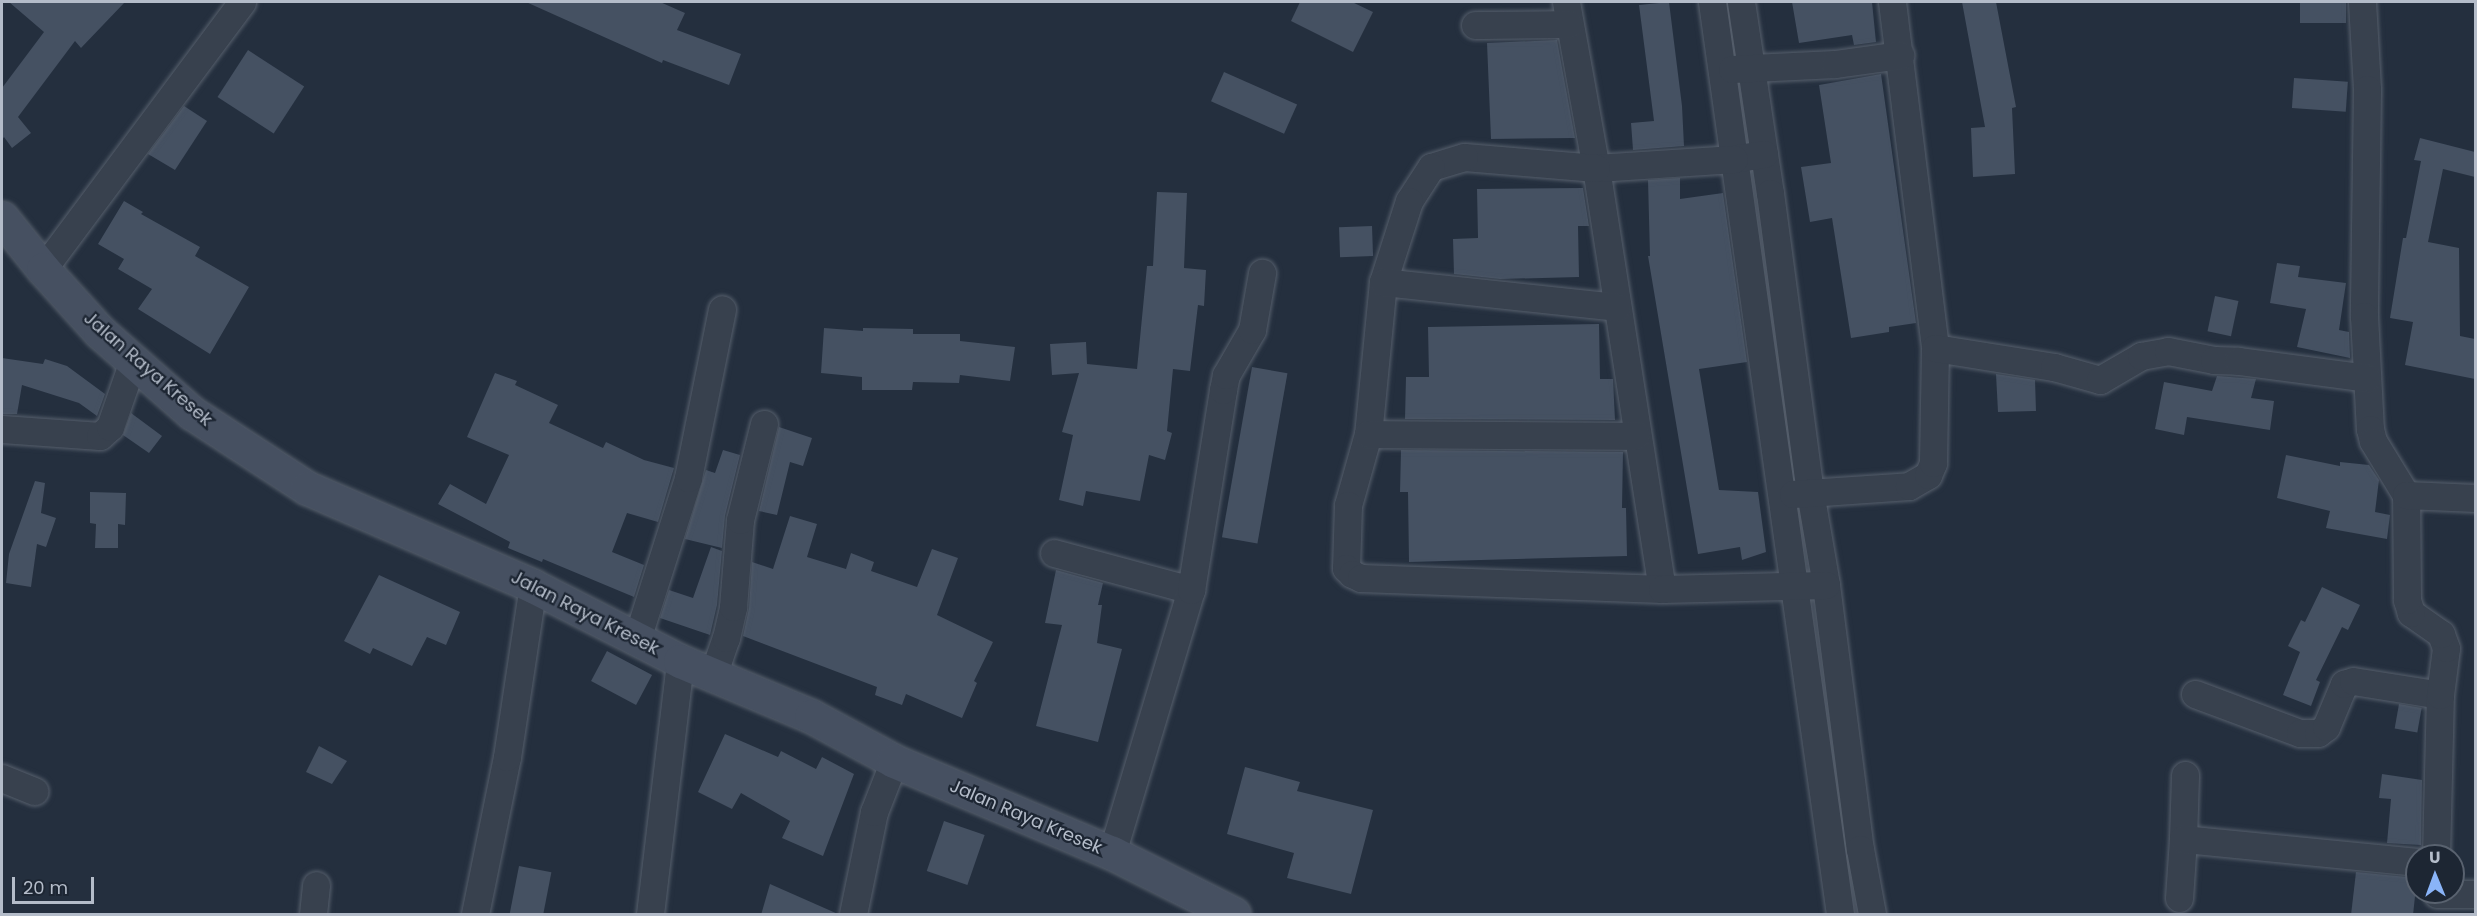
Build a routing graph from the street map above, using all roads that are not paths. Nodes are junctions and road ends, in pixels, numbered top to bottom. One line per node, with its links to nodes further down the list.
1 (242, 2): 15 (street)
2 (1712, 2): 10 (street)
3 (1741, 2): 9 (street)
4 (1892, 2): 8 (street)
5 (2362, 2): 22 (street)
6 (1567, 13): 7 (street); 13 (street)
7 (1475, 25)
8 (1900, 55): 9 (street); 20 (street)
9 (1750, 68): 10 (street); 11 (street)
10 (1721, 70): 12 (street)
11 (1764, 154): 12 (street); 27 (street)
12 (1734, 159): 13 (street); 28 (street)
13 (1596, 168): 17 (street); 18 (street)
14 (2, 218): 15 (main road, Jalan Raya Kresek)
15 (43, 269): 21 (main road, Jalan Raya Kresek)
16 (1262, 273): 36 (street)
17 (1383, 282): 18 (street); 25 (street)
18 (1617, 307): 26 (street)
19 (722, 309): 37 (street)
20 (1935, 348): 22 (street); 27 (street)
21 (134, 361): 24 (street); 33 (main road, Jalan Raya Kresek)
22 (2367, 378): 29 (street)
23 (764, 424): 39 (street)
24 (2, 429)
25 (1368, 434): 26 (street); 35 (street)
26 (1636, 436): 35 (street)
27 (1810, 492): 28 (street); 32 (street)
28 (1780, 495): 34 (street)
29 (2406, 495): 30 (street); 41 (street)
30 (2475, 498)
31 (1054, 553): 36 (street)
32 (1826, 585): 34 (street); 58 (street)
33 (534, 586): 37 (main road, Jalan Raya Kresek); 53 (street)
34 (1793, 586): 35 (street); 57 (street)
35 (1662, 589)
36 (1191, 590): 48 (street)
37 (638, 639): 38 (main road, Jalan Raya Kresek)
38 (680, 661): 39 (main road, Jalan Raya Kresek); 54 (street)
39 (713, 675): 42 (main road, Jalan Raya Kresek)
40 (2195, 694): 41 (street)
41 (2440, 695): 47 (street)
42 (894, 761): 48 (main road, Jalan Raya Kresek); 55 (street)
43 (2185, 775): 46 (street)
44 (2, 778): 45 (street)
45 (34, 791)
46 (2183, 839): 49 (street); 51 (street)
47 (2436, 844)
48 (1112, 853): 56 (main road, Jalan Raya Kresek)
49 (2405, 861)
50 (316, 885): 52 (street)
51 (2179, 898)
52 (313, 915)
53 (475, 915)
54 (650, 915)
55 (853, 915)
56 (1234, 915)
57 (1840, 915)
58 (1872, 915)

